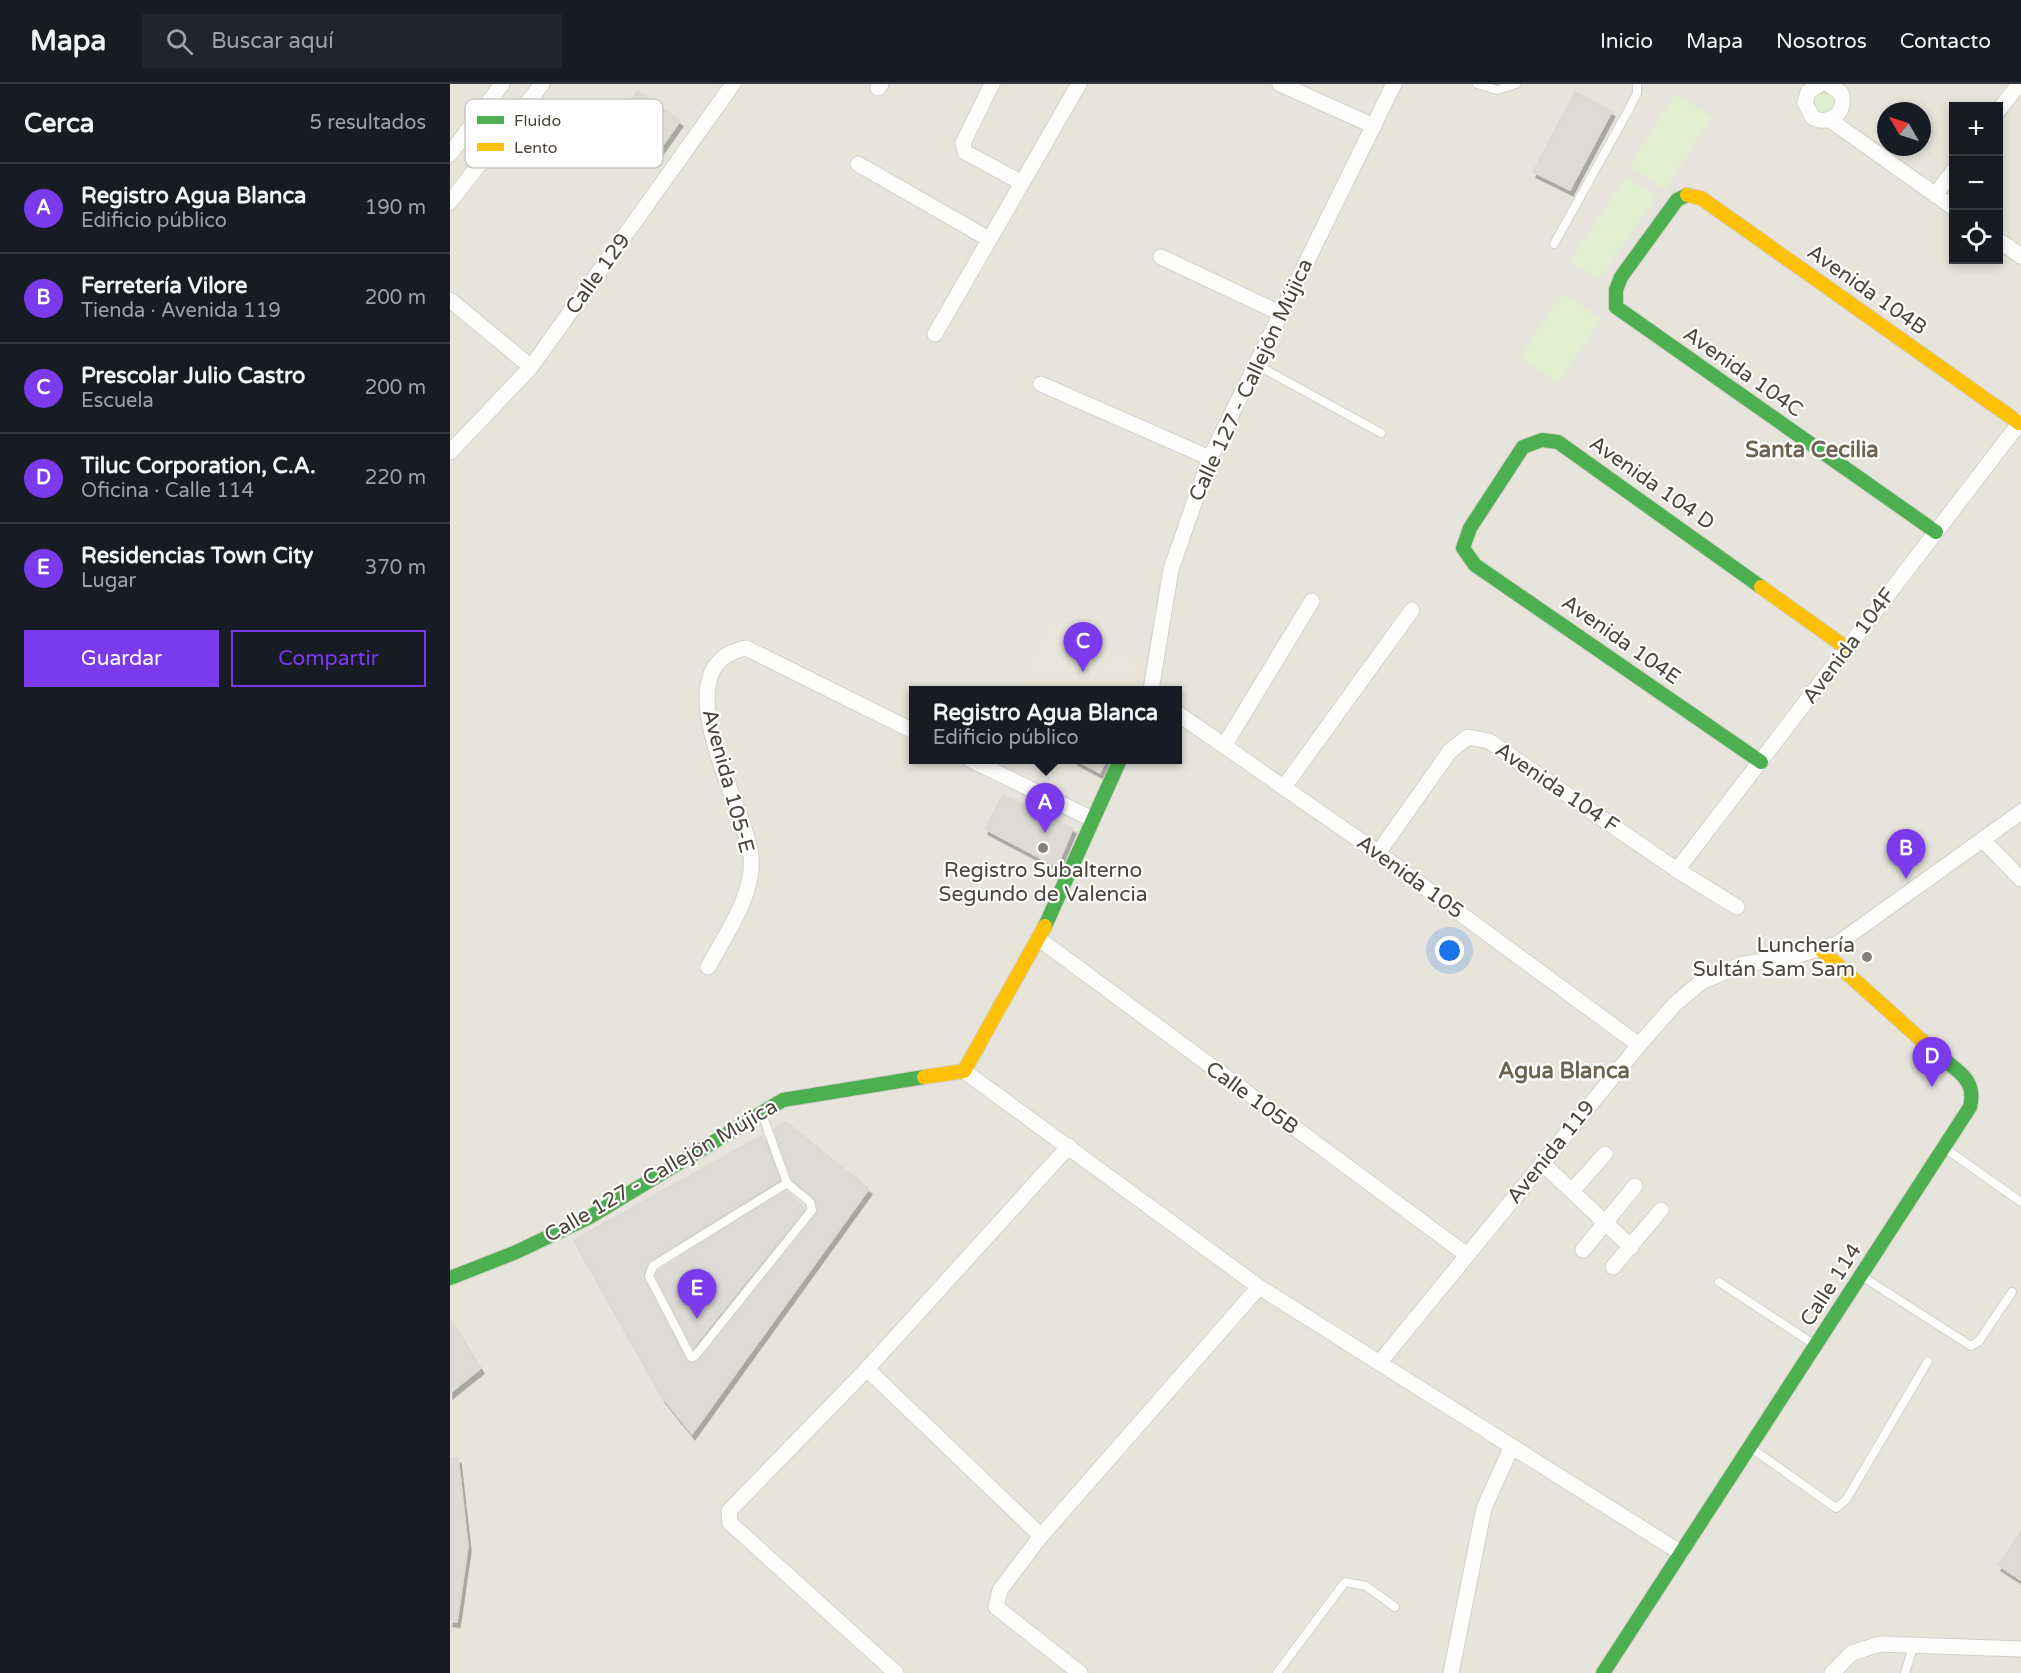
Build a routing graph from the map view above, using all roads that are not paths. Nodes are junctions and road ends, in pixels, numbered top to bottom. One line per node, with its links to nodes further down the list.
1 (502, 84): 14 (street)
2 (542, 84): 15 (street)
3 (733, 84): 38 (street, Calle 129)
4 (992, 84): 24 (street)
5 (1079, 84): 24 (street)
6 (1280, 84): 18 (street)
7 (1394, 84): 18 (street, Calle 127 - Callejón Mújica)
8 (1477, 84): 9 (lane)
9 (1516, 84)
10 (1638, 84): 30 (lane)
11 (1820, 84): 17 (street)
12 (1828, 84): 17 (street)
13 (2019, 84): 16 (street)
14 (491, 99)
15 (530, 99)
16 (2003, 105)
17 (1830, 120): 25 (street)
18 (1374, 126): 35 (street, Calle 127 - Callejón Mújica)
19 (465, 134): 20 (street)
20 (450, 154)
21 (858, 164): 28 (street)
22 (477, 168): 26 (street)
23 (1949, 176): 25 (street)
24 (1022, 183): 28 (street)
25 (1935, 195): 27 (street)
26 (450, 202)
27 (1949, 205)
28 (989, 240): 36 (street)
29 (2003, 243): 31 (street)
30 (1554, 244)
31 (2021, 256)
32 (1161, 257): 35 (street)
33 (450, 300): 38 (street)
34 (1616, 307): 40 (street, Avenida 104B); 44 (street, Avenida 104C)
35 (1280, 313): 37 (street, Calle 127 - Callejón Mújica)
36 (935, 334)
37 (1255, 364): 41 (lane); 43 (street, Calle 127 - Callejón Mújica)
38 (531, 367): 42 (street, Calle 129)
39 (1041, 384): 43 (street)
40 (2020, 422): 44 (street, Avenida 104F)
41 (1381, 433)
42 (450, 452)
43 (1210, 458): 49 (street, Calle 127 - Callejón Mújica)
44 (1936, 532): 48 (street, Avenida 104F)
45 (1463, 548): 48 (street, Avenida 104 D); 53 (street, Avenida 104E)
46 (1312, 601): 52 (street)
47 (1412, 610): 56 (street)
48 (1848, 649): 53 (street, Avenida 104F)
49 (1152, 686)
50 (1182, 717): 52 (street, Avenida 105)
51 (909, 728): 66 (street, Avenida 105-E)
52 (1224, 746): 56 (street, Avenida 105)
53 (1761, 762): 61 (street, Avenida 104F)
54 (981, 764): 58 (street)
55 (1118, 764): 58 (street)
56 (1284, 788): 60 (street, Avenida 105)
57 (2021, 812): 59 (street, Avenida 119)
58 (1092, 819): 64 (street)
59 (1984, 841): 62 (street); 65 (street, Avenida 119)
60 (1378, 853): 61 (street, Avenida 104 F); 67 (street, Avenida 105)
61 (1677, 870): 63 (street, Avenida 104 F)
62 (2021, 879)
63 (1737, 907)
64 (1039, 939): 68 (street); 82 (street, Calle 105B)
65 (1821, 950): 67 (street, Avenida 119); 71 (street, Calle 114)
66 (708, 967)
67 (1639, 1045): 73 (street, Avenida 119)
68 (964, 1071): 69 (street, Calle 127 - Callejón Mújica); 70 (street)
69 (762, 1113): 74 (lane); 84 (street, Calle 127 - Callejón Mújica)
70 (1069, 1146): 89 (street); 94 (street)
71 (1945, 1148): 77 (lane); 86 (street, Calle 114)
72 (1605, 1154): 76 (street)
73 (1542, 1163): 76 (street); 82 (street, Avenida 119)
74 (787, 1183): 74 (lane)
75 (1635, 1186): 79 (street)
76 (1572, 1191): 79 (street)
77 (2021, 1202)
78 (1661, 1210): 80 (street)
79 (1604, 1221): 80 (street); 81 (street)
80 (1631, 1247): 83 (street)
81 (1583, 1250)
82 (1467, 1255): 93 (street, Avenida 119)
83 (1612, 1267)
84 (473, 1269): 85 (street); 87 (street, Calle 127 - Callejón Mújica)
85 (450, 1271)
86 (1861, 1276): 90 (lane); 91 (street, Calle 114)
87 (450, 1278)
88 (1719, 1282): 91 (lane)
89 (1259, 1287): 93 (street); 97 (street)
90 (2012, 1292)
91 (1816, 1346): 96 (street, Calle 114)
92 (1928, 1361): 96 (lane)
93 (1380, 1362): 95 (street)
94 (867, 1369): 97 (street); 102 (street)
95 (1512, 1446): 98 (street); 105 (street)
96 (1750, 1447): 98 (street, Calle 114)
97 (1041, 1536): 103 (street)
98 (1681, 1553): 106 (street, Calle 114)
99 (1395, 1607): 104 (lane)
100 (1915, 1643): 101 (street); 107 (street); 108 (lane)
101 (2021, 1649)
102 (896, 1673)
103 (1080, 1673)
104 (1277, 1673)
105 (1451, 1673)
106 (1603, 1673)
107 (1832, 1673)
108 (1905, 1673)

